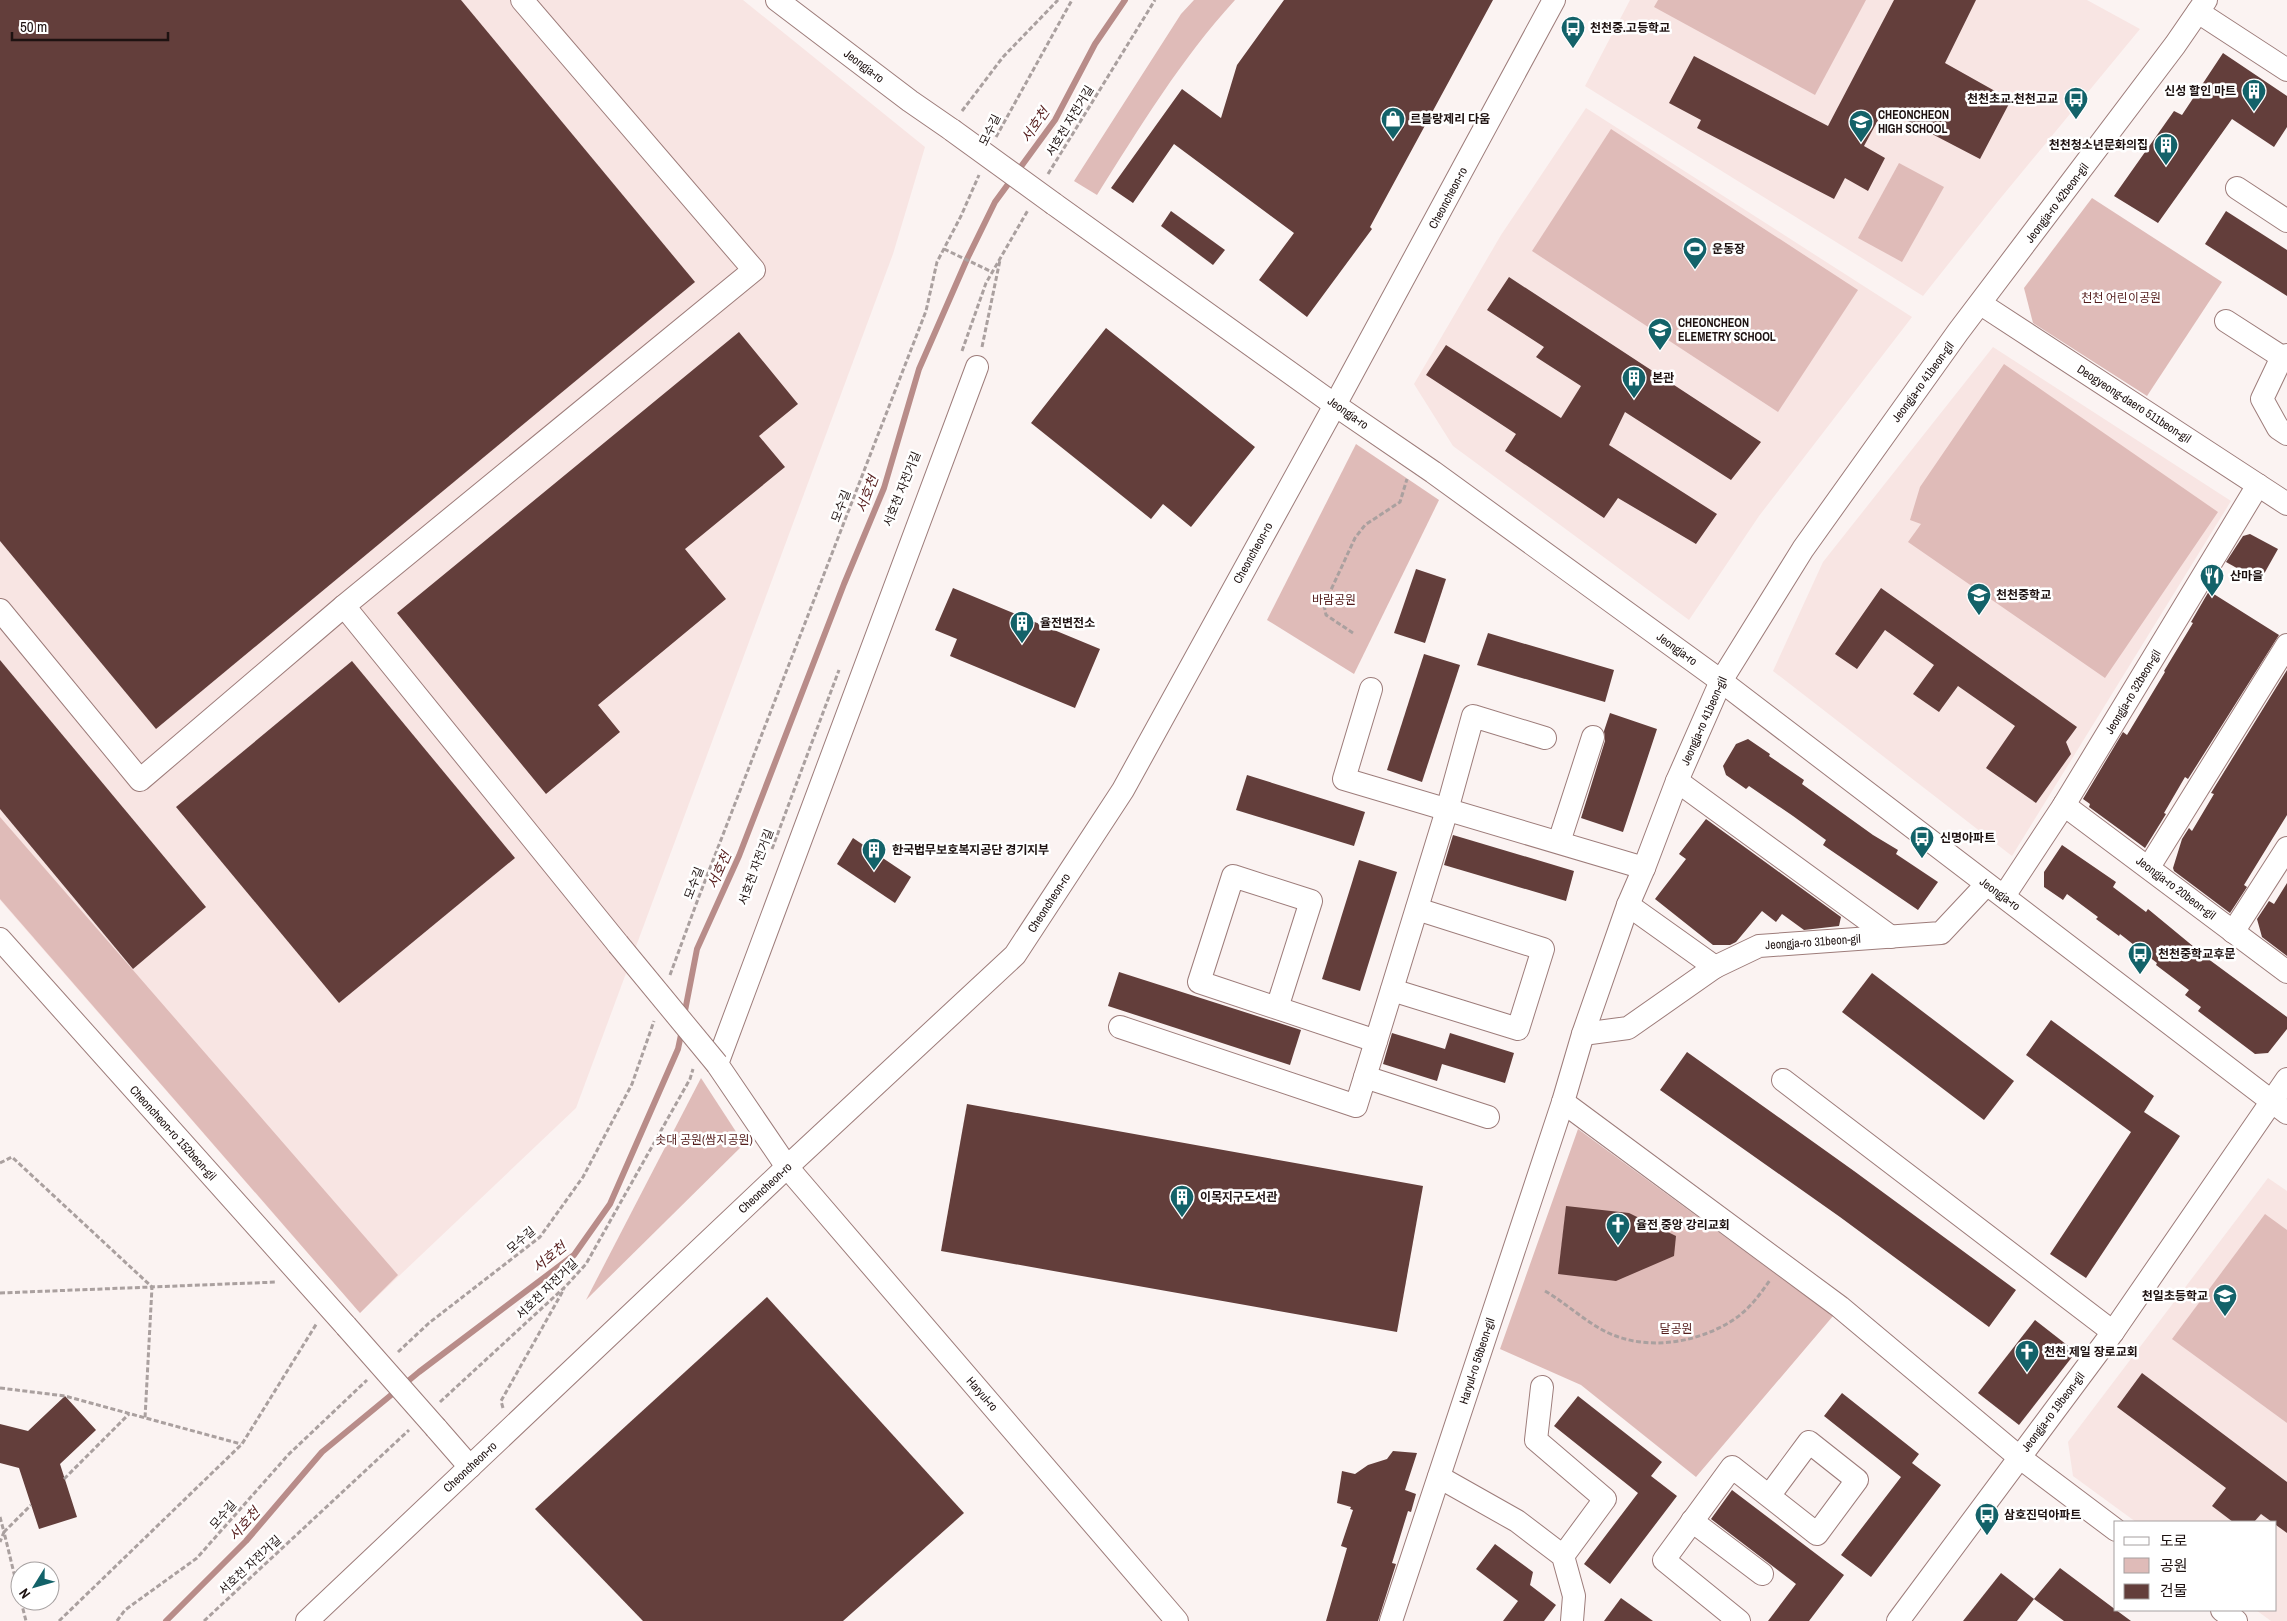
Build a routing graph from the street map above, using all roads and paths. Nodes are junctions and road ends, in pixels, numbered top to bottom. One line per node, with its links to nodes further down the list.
1 (522, 0): 29 (street)
2 (777, 0): 9 (street, Jeongja-ro)
3 (1058, 0): 9 (path)
4 (1072, 0): 10 (path, 모수길)
5 (1154, 0): 12 (path, 서호천 자전거길)
6 (1554, 0): 24 (street, Cheoncheon-ro)
7 (2202, 6): 8 (street); 19 (street, Jeongja-ro 42beon-gil)
8 (2287, 70)
9 (949, 128): 14 (street, Jeongja-ro, bridge)
10 (994, 143)
11 (983, 167): 16 (path, 모수길)
12 (1048, 176)
13 (2237, 188): 15 (street)
14 (1044, 202): 17 (path); 24 (street, Jeongja-ro)
15 (2287, 221)
16 (944, 249): 18 (path); 54 (path, 모수길)
17 (1001, 257): 18 (path); 23 (path)
18 (992, 272): 23 (path)
19 (1981, 304): 21 (street, Jeongja-ro 42beon-gil); 27 (street, Deogyeong-daero 511beon-gil)
20 (2226, 322): 22 (street)
21 (1958, 332): 34 (street, Jeongja-ro 41beon-gil)
22 (2285, 356): 25 (street)
23 (969, 361): 61 (street)
24 (1335, 405): 34 (street, Jeongja-ro); 69 (street, Cheoncheon-ro)
25 (2287, 434)
26 (1407, 479): 31 (path)
27 (2258, 485): 28 (street, Deogyeong-daero 511beon-gil); 39 (street, Jeongja-ro 32beon-gil)
28 (2287, 504)
29 (344, 606): 30 (street); 61 (street, Haryul-ro, bridge)
30 (0, 610)
31 (1353, 633)
32 (2287, 645): 44 (street)
33 (839, 669): 43 (path, 서호천 자전거길)
34 (1721, 681): 38 (street, Jeongja-ro 41beon-gil); 46 (street, Jeongja-ro)
35 (1370, 688): 40 (street)
36 (1593, 736): 41 (street)
37 (1545, 738): 40 (street)
38 (1677, 781): 45 (street, Jeongja-ro 41beon-gil); 50 (street)
39 (2064, 805): 44 (street, Jeongja-ro 20beon-gil); 46 (street, Jeongja-ro 32beon-gil)
40 (1447, 810): 41 (street); 48 (street)
41 (1559, 842): 45 (street)
42 (2287, 848): 49 (street)
43 (769, 856)
44 (2149, 867): 49 (street, Jeongja-ro 20beon-gil)
45 (1644, 868): 47 (street, Jeongja-ro 41beon-gil)
46 (1995, 891): 50 (street, Jeongja-ro 31beon-gil); 66 (street, Jeongja-ro)
47 (1628, 905): 52 (street); 59 (street, Jeongja-ro 41beon-gil)
48 (1417, 910): 55 (street); 55 (street)
49 (2233, 932): 53 (street, Jeongja-ro 20beon-gil)
50 (1892, 937): 52 (street, Jeongja-ro 31beon-gil)
51 (5, 953): 71 (street, Cheoncheon-ro 152beon-gil)
52 (1714, 967): 59 (street, Jeongja-ro 31beon-gil)
53 (2287, 972)
54 (668, 982)
55 (1392, 990): 60 (street)
56 (1276, 1008): 56 (street); 60 (street)
57 (655, 1019): 78 (path, 모수길)
58 (1120, 1027): 62 (street)
59 (1583, 1034): 65 (street, Jeongja-ro 41beon-gil)
60 (1376, 1041): 62 (street)
61 (706, 1062): 69 (street, Haryul-ro); 72 (path, 서호천 자전거길)
62 (1365, 1077): 67 (street)
63 (2287, 1078): 66 (street)
64 (1783, 1080): 77 (street)
65 (1563, 1102): 70 (street); 90 (street, Haryul-ro 56beon-gil)
66 (2280, 1108): 77 (street, Jeongja-ro 19beon-gil)
67 (1488, 1117)
68 (0, 1163): 73 (path)
69 (787, 1167): 86 (street, Cheoncheon-ro); 107 (street, Haryul-ro)
70 (1781, 1263): 74 (path); 88 (street)
71 (305, 1281): 73 (path); 76 (street, Cheoncheon-ro 152beon-gil)
72 (566, 1286): 83 (path, 서호천 자전거길); 86 (path)
73 (152, 1287): 75 (path); 84 (path)
74 (1546, 1291)
75 (0, 1293)
76 (327, 1305): 83 (street, Cheoncheon-ro 152beon-gil, bridge); 87 (path)
77 (2113, 1332): 88 (street, Jeongja-ro 19beon-gil)
78 (395, 1355)
79 (374, 1374): 104 (path, 모수길)
80 (1542, 1387): 99 (street)
81 (0, 1388): 82 (path)
82 (130, 1414): 84 (path); 91 (path)
83 (435, 1417): 89 (street, Cheoncheon-ro 152beon-gil)
84 (145, 1418): 87 (path)
85 (412, 1427): 105 (path, 서호천 자전거길)
86 (509, 1430): 89 (street, Cheoncheon-ro)
87 (242, 1444): 103 (path)
88 (2019, 1457): 96 (street); 111 (street, Jeongja-ro 19beon-gil)
89 (470, 1467): 106 (street, Cheoncheon-ro)
90 (1439, 1477): 99 (street); 108 (street, Haryul-ro 56beon-gil)
91 (64, 1479)
92 (1769, 1496): 95 (street)
93 (31, 1505): 97 (path)
94 (0, 1517): 97 (path)
95 (1692, 1521): 101 (street); 110 (street)
96 (2114, 1528)
97 (4, 1532): 98 (path); 100 (path)
98 (0, 1542)
99 (1563, 1556): 109 (street)
100 (11, 1561)
101 (1762, 1574)
102 (2223, 1611): 112 (street)
103 (59, 1621)
104 (117, 1621)
105 (204, 1621)
106 (307, 1621)
107 (1177, 1621)
108 (1392, 1621)
109 (1572, 1621)
110 (1739, 1621)
111 (1898, 1621)
112 (2236, 1621)

